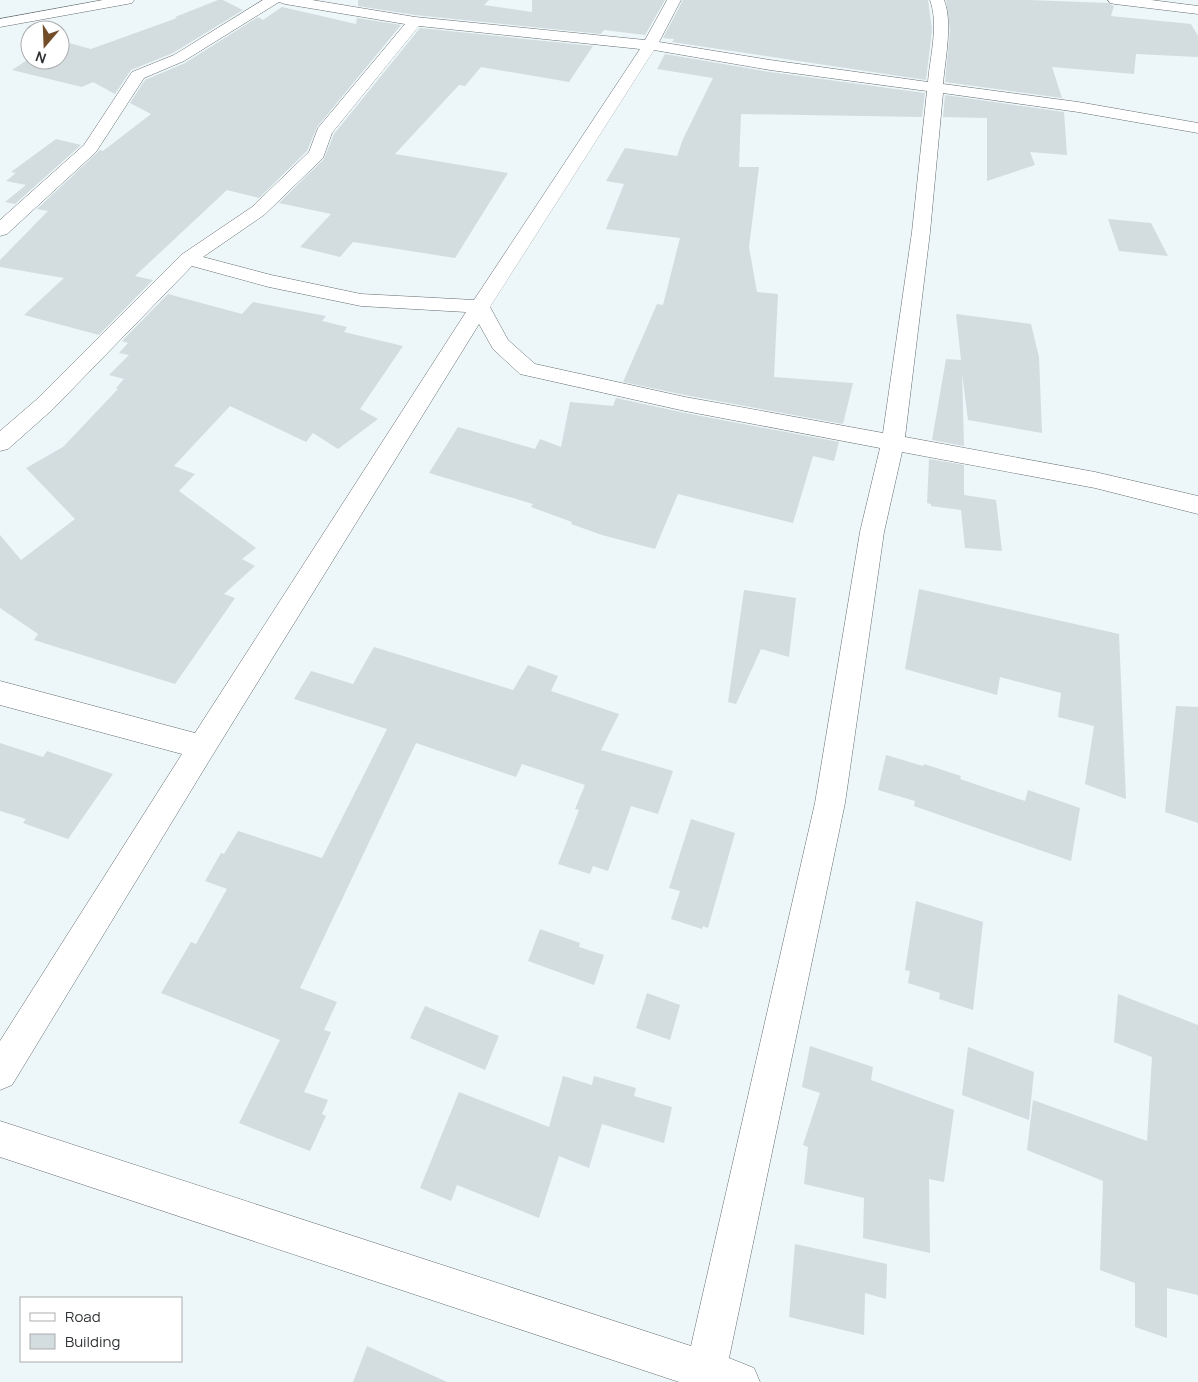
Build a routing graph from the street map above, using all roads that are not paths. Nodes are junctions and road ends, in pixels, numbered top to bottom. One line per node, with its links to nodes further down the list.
1 (127, 0): 9 (street)
2 (273, 0): 13 (street)
3 (285, 0): 8 (street)
4 (674, 0): 10 (street)
5 (937, 0): 11 (street)
6 (1115, 0): 7 (street)
7 (1198, 10)
8 (415, 21): 10 (street); 14 (street)
9 (0, 23)
10 (650, 45): 11 (street); 15 (street)
11 (935, 88): 12 (street); 17 (street)
12 (1198, 128)
13 (0, 230)
14 (188, 259): 15 (street); 16 (street)
15 (480, 307): 17 (street); 20 (street)
16 (0, 443)
17 (893, 443): 18 (street); 23 (street)
18 (1198, 505)
19 (0, 693): 20 (street)
20 (202, 747): 21 (street)
21 (0, 1073)
22 (0, 1139): 23 (street)
23 (723, 1376)

